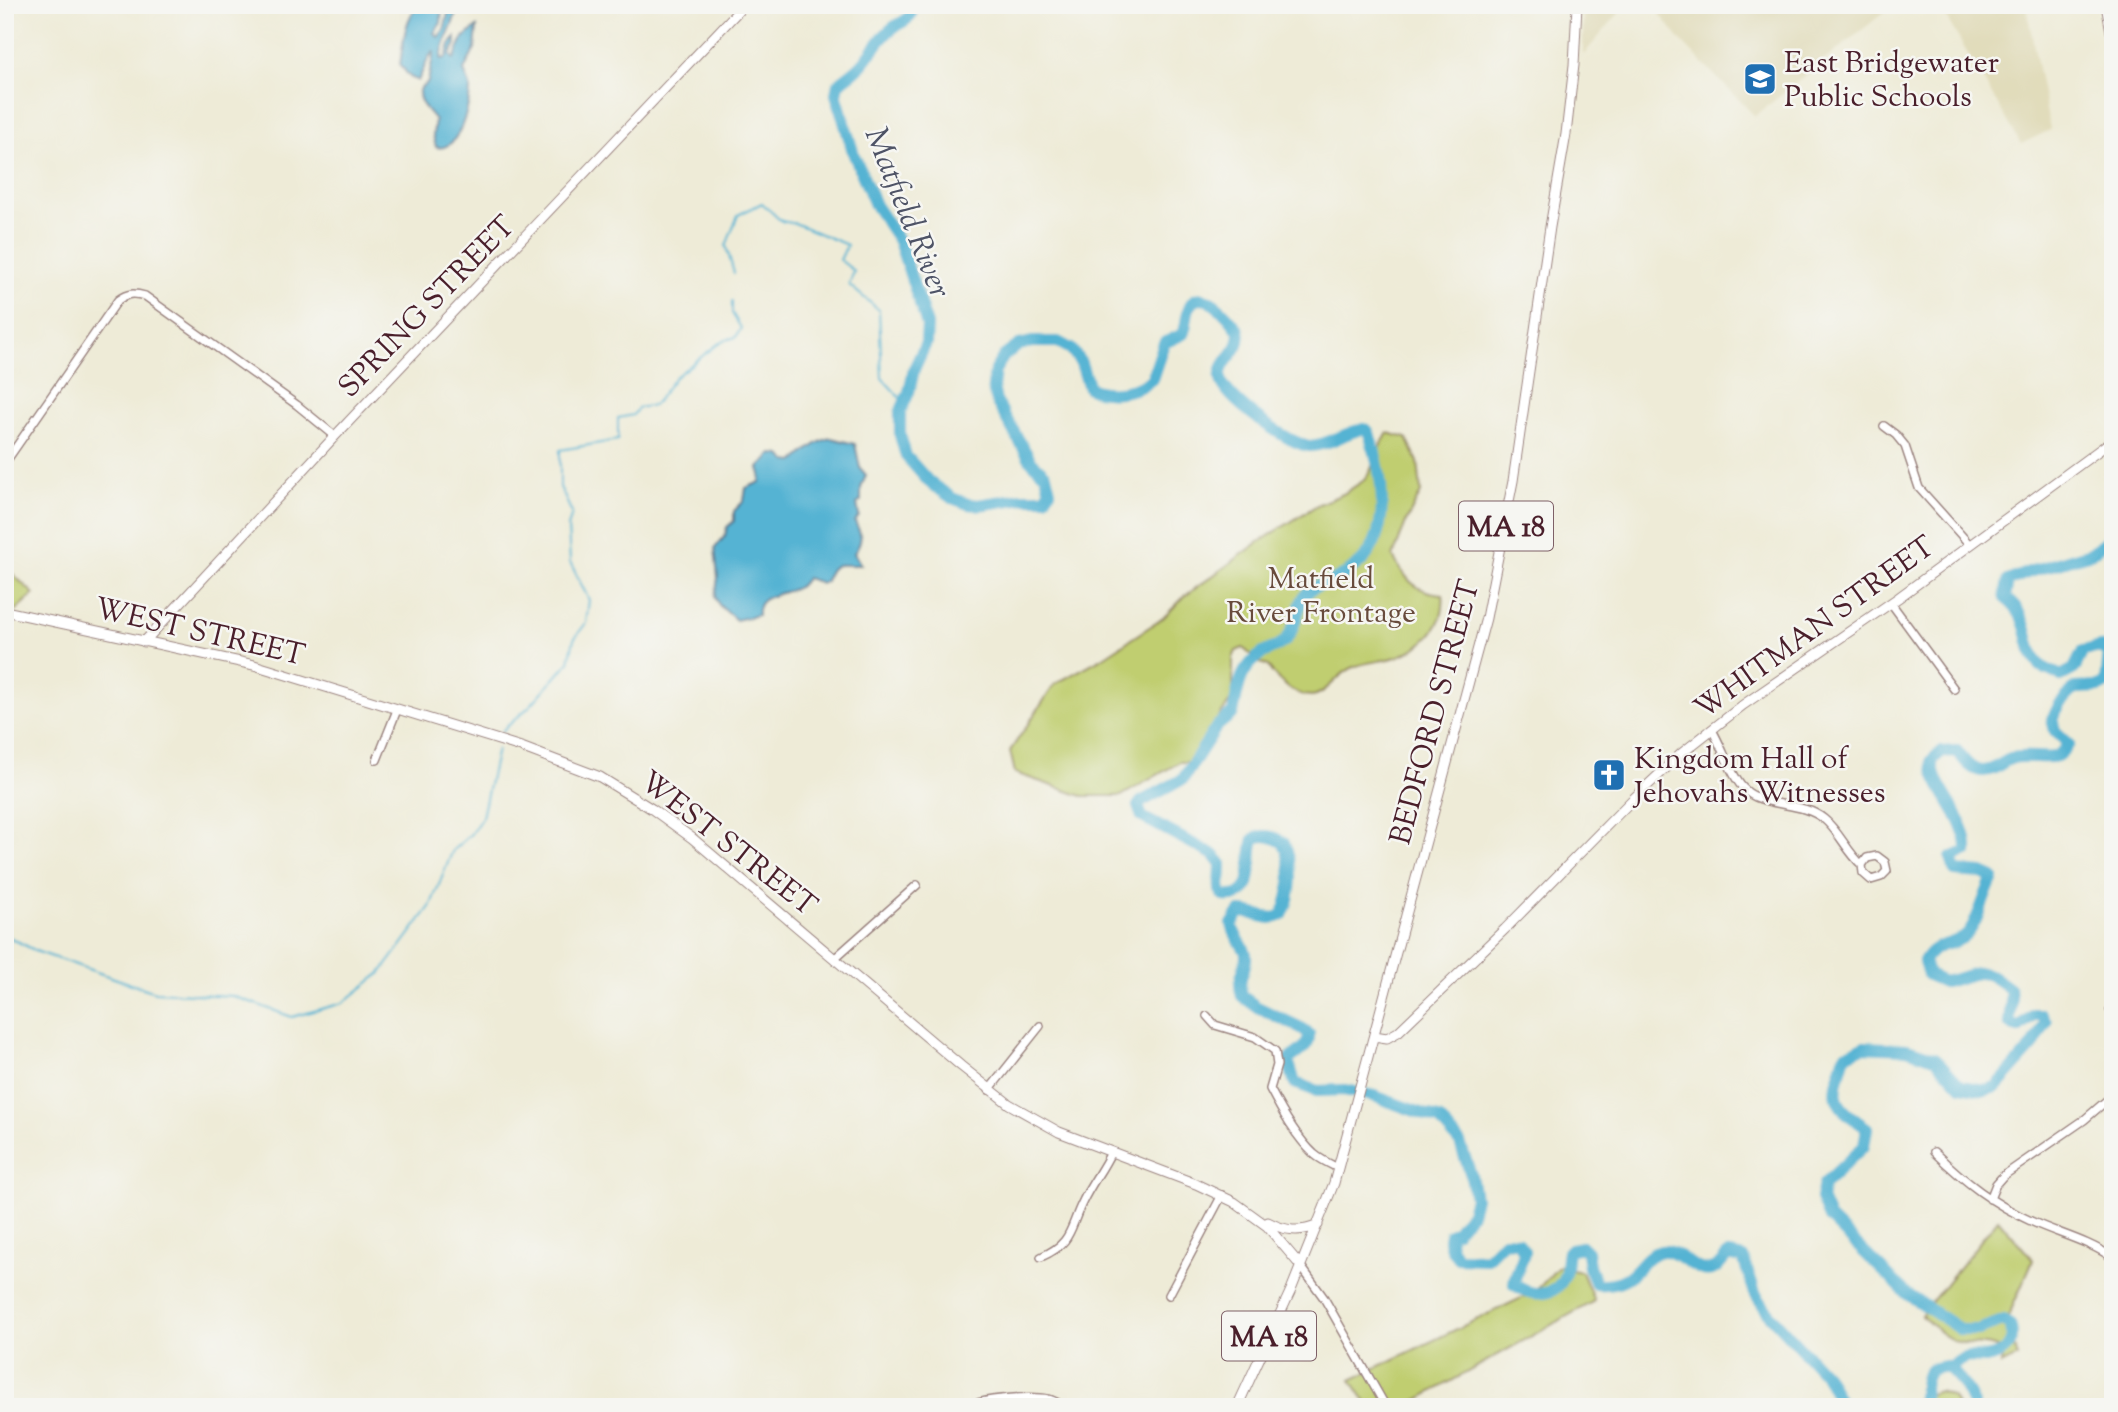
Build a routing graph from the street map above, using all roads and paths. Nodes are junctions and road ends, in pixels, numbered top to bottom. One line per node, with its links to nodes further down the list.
1 (744, 5): 6 (main road, SPRING STREET)
2 (1577, 5): 22 (main road, BEDFORD STREET / MA 18)
3 (2106, 5): 4 (main road)
4 (2113, 42)
5 (1884, 426): 9 (street)
6 (335, 436): 8 (street); 12 (main road, SPRING STREET)
7 (2113, 440): 9 (main road, WHITMAN STREET)
8 (5, 463)
9 (1970, 545): 10 (main road, WHITMAN STREET)
10 (1891, 603): 13 (street); 15 (main road, WHITMAN STREET)
11 (5, 611): 12 (main road, WEST STREET)
12 (144, 642): 14 (main road, WEST STREET)
13 (1954, 689)
14 (397, 710): 16 (street); 19 (main road, WEST STREET)
15 (1712, 730): 17 (street); 22 (main road, WHITMAN STREET)
16 (377, 760)
17 (1862, 865)
18 (917, 885): 19 (street)
19 (835, 958): 23 (main road, WEST STREET)
20 (1207, 1016): 27 (street)
21 (1040, 1026): 23 (street)
22 (1374, 1036): 27 (main road, BEDFORD STREET / MA 18)
23 (989, 1090): 25 (main road, WEST STREET)
24 (2113, 1095): 29 (street)
25 (1111, 1152): 28 (main road, WEST STREET); 32 (street)
26 (1934, 1152): 29 (street)
27 (1338, 1168): 31 (main road, BEDFORD STREET / MA 18)
28 (1222, 1195): 30 (main road, WEST STREET); 35 (street)
29 (1990, 1199): 33 (street)
30 (1251, 1213): 31 (main road); 34 (main road, WEST STREET)
31 (1318, 1224): 34 (main road, BEDFORD STREET / MA 18)
32 (1041, 1257)
33 (2113, 1258)
34 (1300, 1265): 38 (main road, BEDFORD STREET / MA 18); 39 (street)
35 (1169, 1295)
36 (969, 1407): 37 (street)
37 (1064, 1407)
38 (1237, 1407)
39 (1386, 1407)

